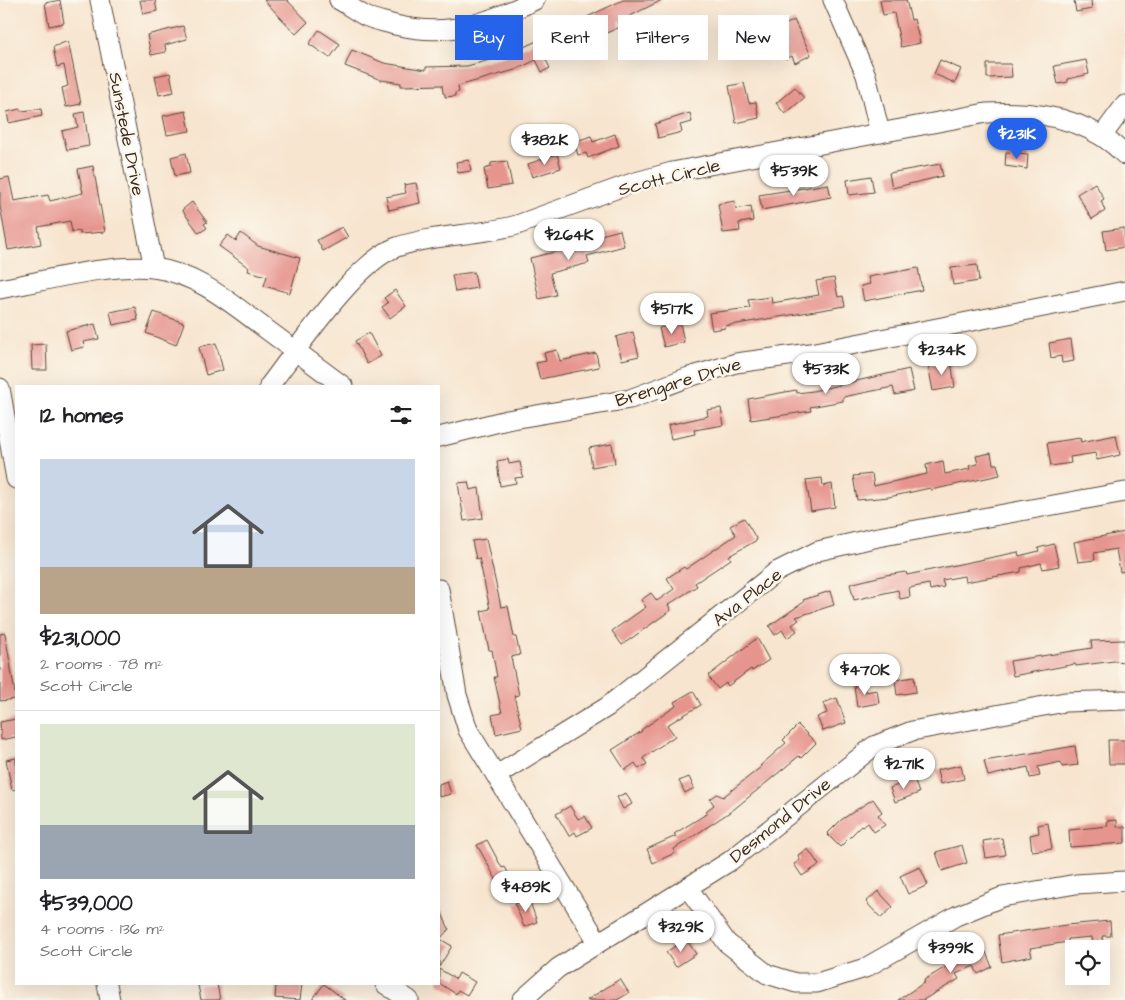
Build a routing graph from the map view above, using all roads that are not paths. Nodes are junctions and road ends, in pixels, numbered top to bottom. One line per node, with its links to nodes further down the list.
1 (100, 0): 9 (street, Sunstede Drive)
2 (339, 0): 3 (street)
3 (536, 0)
4 (833, 0): 6 (street)
5 (1125, 105): 7 (street)
6 (880, 133): 7 (street, Scott Circle); 12 (street, Scott Circle)
7 (1102, 136): 8 (street, Scott Circle)
8 (1125, 156)
9 (154, 268): 10 (street); 12 (street)
10 (0, 289)
11 (1125, 291): 16 (street, Brengare Drive)
12 (296, 351): 13 (street, Scott Circle); 14 (street)
13 (270, 385)
14 (342, 385)
15 (0, 388): 17 (street)
16 (440, 437)
17 (15, 473)
18 (1125, 492): 21 (street, Ava Place)
19 (440, 596): 21 (street)
20 (1125, 700): 23 (street, Desmond Drive)
21 (497, 776): 24 (street)
22 (1125, 881): 23 (street)
23 (688, 888): 24 (street, Desmond Drive)
24 (598, 942): 29 (street, Desmond Drive)
25 (107, 985): 27 (street)
26 (387, 985): 28 (street)
27 (110, 1000)
28 (409, 1000)
29 (522, 1000)

